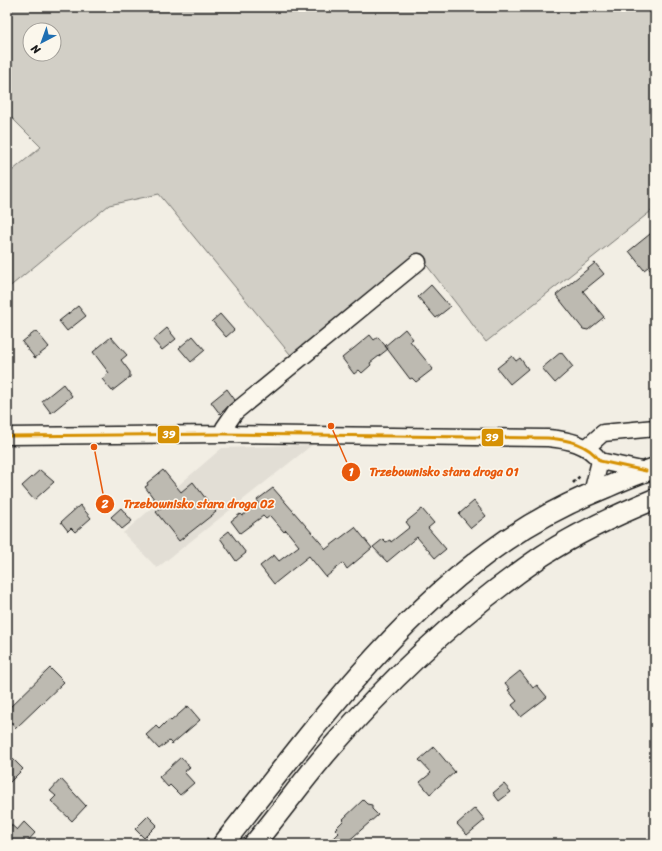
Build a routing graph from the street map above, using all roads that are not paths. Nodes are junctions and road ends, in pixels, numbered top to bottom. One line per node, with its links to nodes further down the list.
1 (418, 262): 3 (street)
2 (655, 428): 5 (street)
3 (224, 434): 4 (street); 5 (street)
4 (7, 436)
5 (586, 448): 6 (street)
6 (600, 461): 7 (street); 8 (street)
7 (651, 469): 8 (main road)
8 (592, 493): 10 (main road)
9 (655, 499): 11 (main road)
10 (438, 593): 11 (main road); 12 (main road)
11 (460, 618): 13 (main road)
12 (223, 844)
13 (254, 844)

